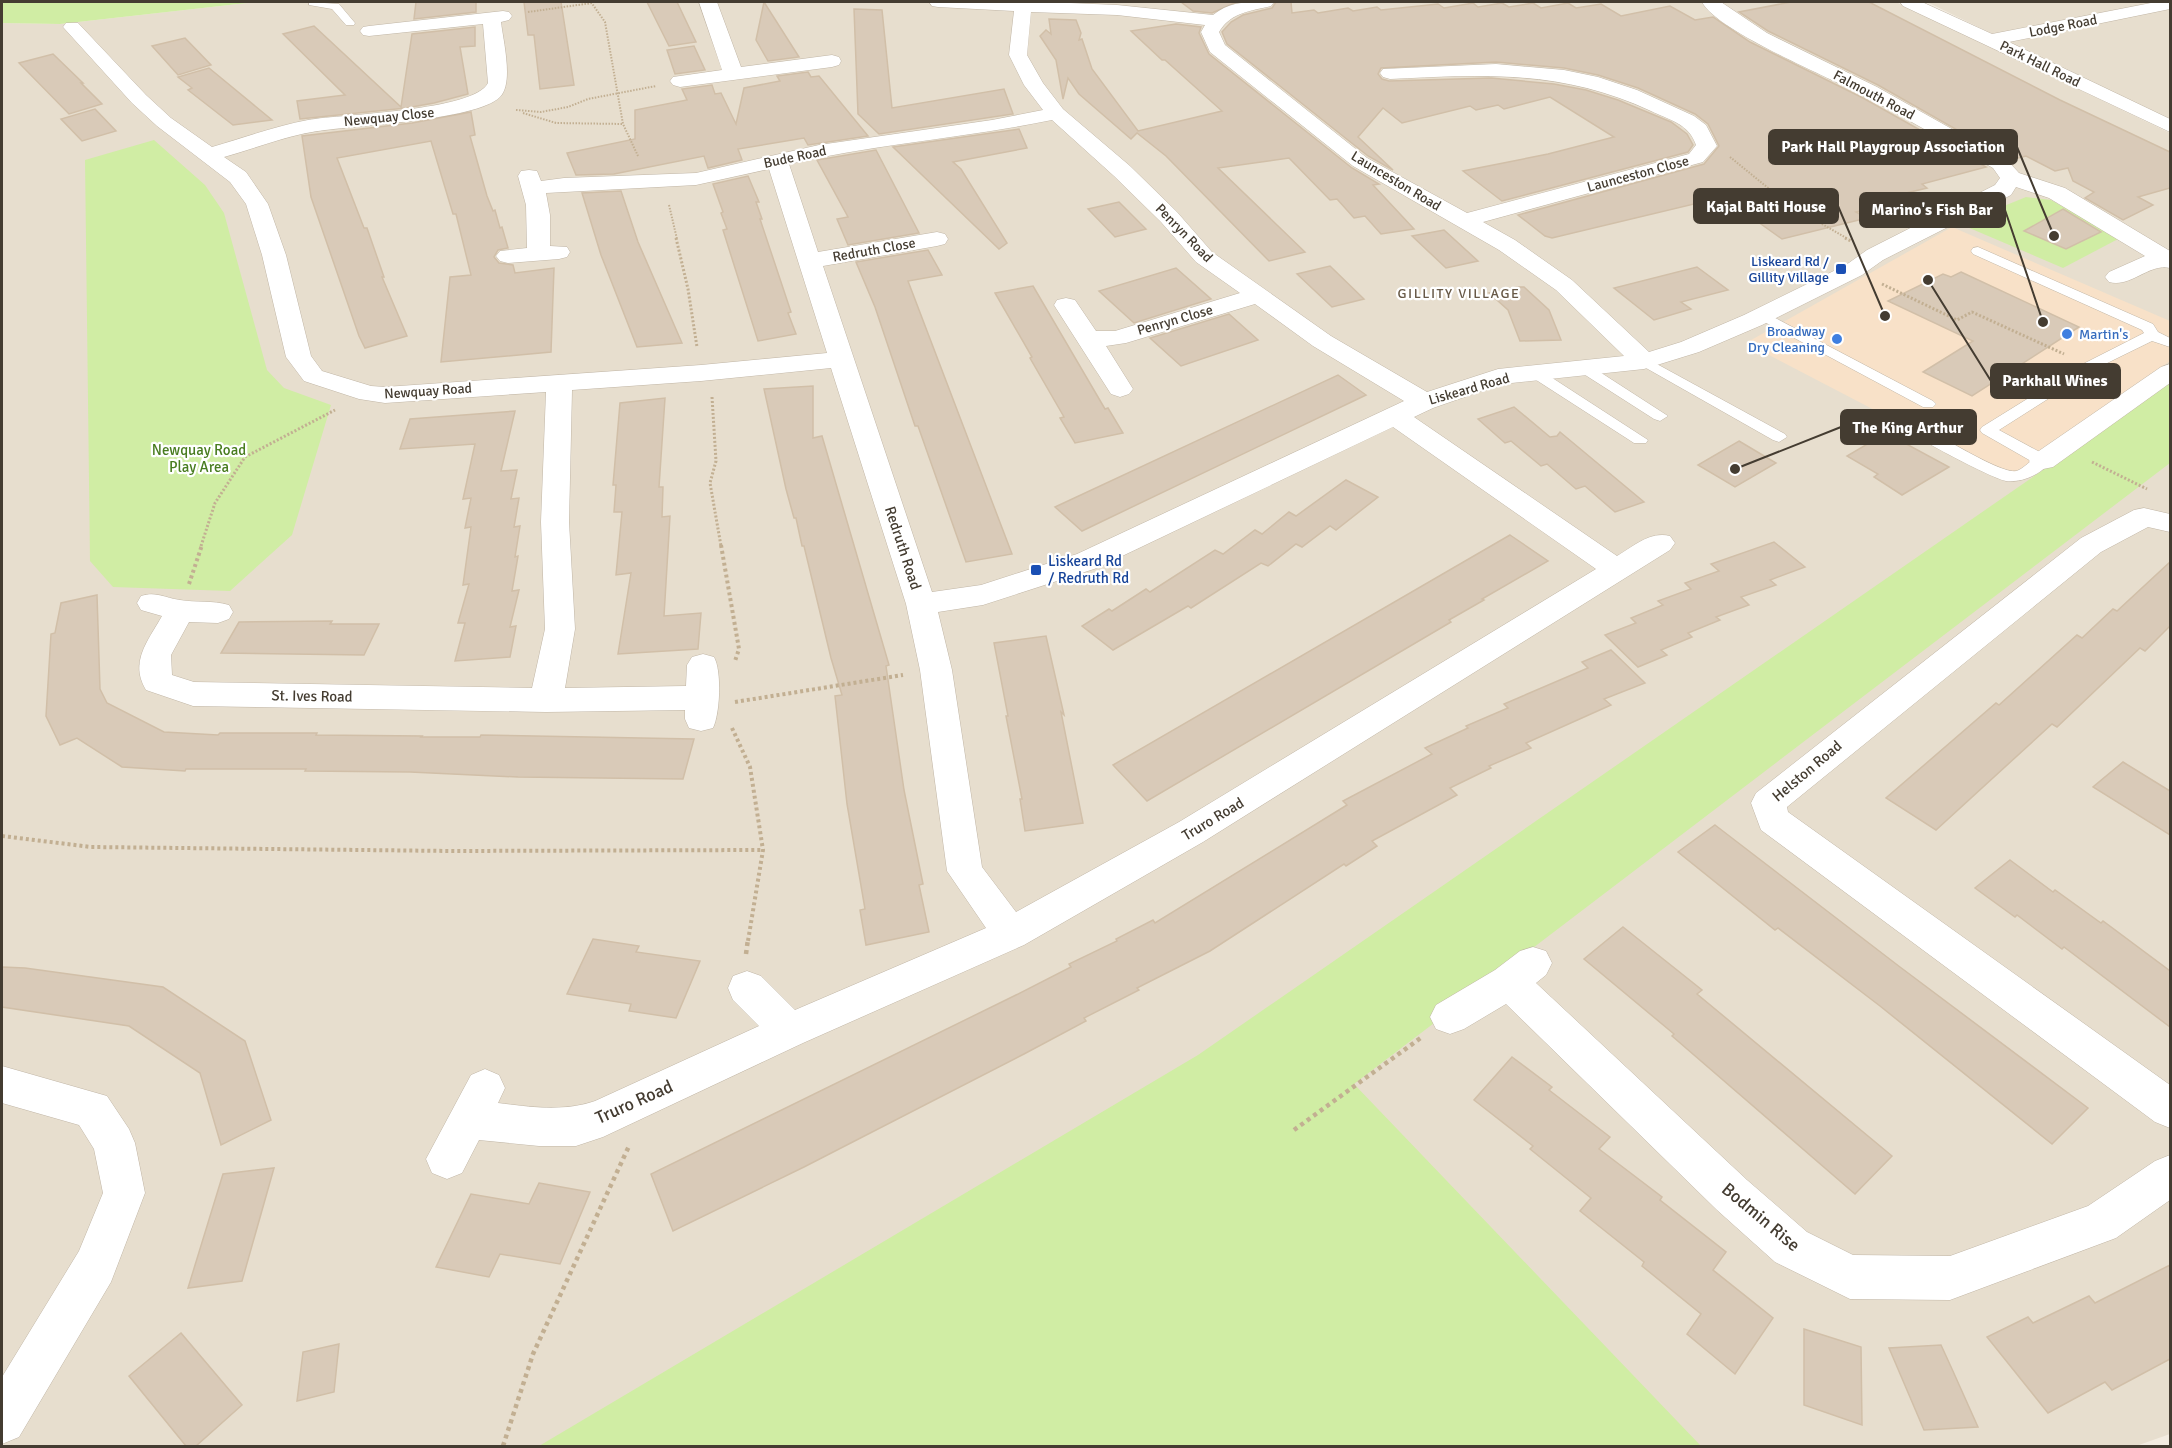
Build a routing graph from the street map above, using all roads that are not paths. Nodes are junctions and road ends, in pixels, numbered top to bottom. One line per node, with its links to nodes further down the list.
1 (938, 2): 8 (street)
2 (1264, 2): 9 (street)
3 (1711, 2): 21 (street, Falmouth Road)
4 (1909, 2): 12 (street, Park Hall Road)
5 (313, 3): 10 (lane)
6 (715, 3): 14 (street)
7 (2170, 4): 12 (street, Lodge Road)
8 (1023, 7): 9 (street); 17 (street, Penryn Road)
9 (1215, 21): 22 (street, Launceston Road)
10 (350, 23): 19 (street, Newquay Close)
11 (72, 27): 19 (street, Newquay Road)
12 (1992, 40): 18 (street, Park Hall Road)
13 (833, 61): 14 (street)
14 (733, 73): 16 (street)
15 (1404, 75): 22 (street, Launceston Close)
16 (680, 81)
17 (1056, 113): 20 (street, Bude Road); 31 (street, Penryn Road)
18 (2170, 126)
19 (208, 155): 42 (street, Newquay Road)
20 (777, 161): 26 (street, Bude Road); 28 (street, Redruth Road)
21 (2010, 178): 29 (street, Falmouth Road); 33 (street, Liskeard Road)
22 (1463, 221): 38 (street, Launceston Road)
23 (940, 238): 28 (street, Redruth Close)
24 (1978, 251): 34 (lane)
25 (561, 252): 26 (street)
26 (538, 254): 27 (street)
27 (508, 256)
28 (810, 258): 37 (street, Redruth Road)
29 (2166, 259): 30 (street, Falmouth Road)
30 (2117, 277)
31 (1260, 295): 35 (street, Penryn Close); 44 (street, Penryn Road)
32 (1066, 305): 35 (street)
33 (1762, 315): 38 (street, Liskeard Road); 45 (lane)
34 (2151, 335): 36 (lane); 51 (lane)
35 (1089, 339): 43 (street)
36 (2170, 343)
37 (842, 359): 42 (street, Newquay Road); 55 (street, Redruth Road)
38 (1644, 361): 39 (street, Liskeard Road); 49 (lane)
39 (1584, 368): 41 (street, Liskeard Road); 47 (lane)
40 (2170, 372): 51 (street)
41 (1535, 373): 44 (street, Liskeard Road); 50 (lane)
42 (559, 382): 58 (street)
43 (1120, 389)
44 (1424, 402): 46 (street, Liskeard Road)
45 (1928, 404)
46 (1394, 415): 54 (street); 55 (street, Liskeard Road)
47 (1660, 416)
48 (1894, 416): 51 (lane)
49 (1779, 437)
50 (1640, 440)
51 (2052, 454)
52 (2170, 523): 64 (street, Helston Road)
53 (1660, 543): 54 (street, Truro Road)
54 (1616, 569): 59 (street, Truro Road)
55 (921, 604): 59 (street, Redruth Road)
56 (218, 612): 58 (street, St. Ives Road)
57 (703, 665): 58 (street, St. Ives Road)
58 (546, 700)
59 (1011, 934): 62 (street, Truro Road)
60 (747, 988): 62 (street)
61 (1450, 1017): 66 (street, Bodmin Rise)
62 (789, 1031): 65 (street, Truro Road)
63 (2, 1085): 67 (street)
64 (2170, 1108)
65 (447, 1159)
66 (2170, 1174)
67 (2, 1420)

